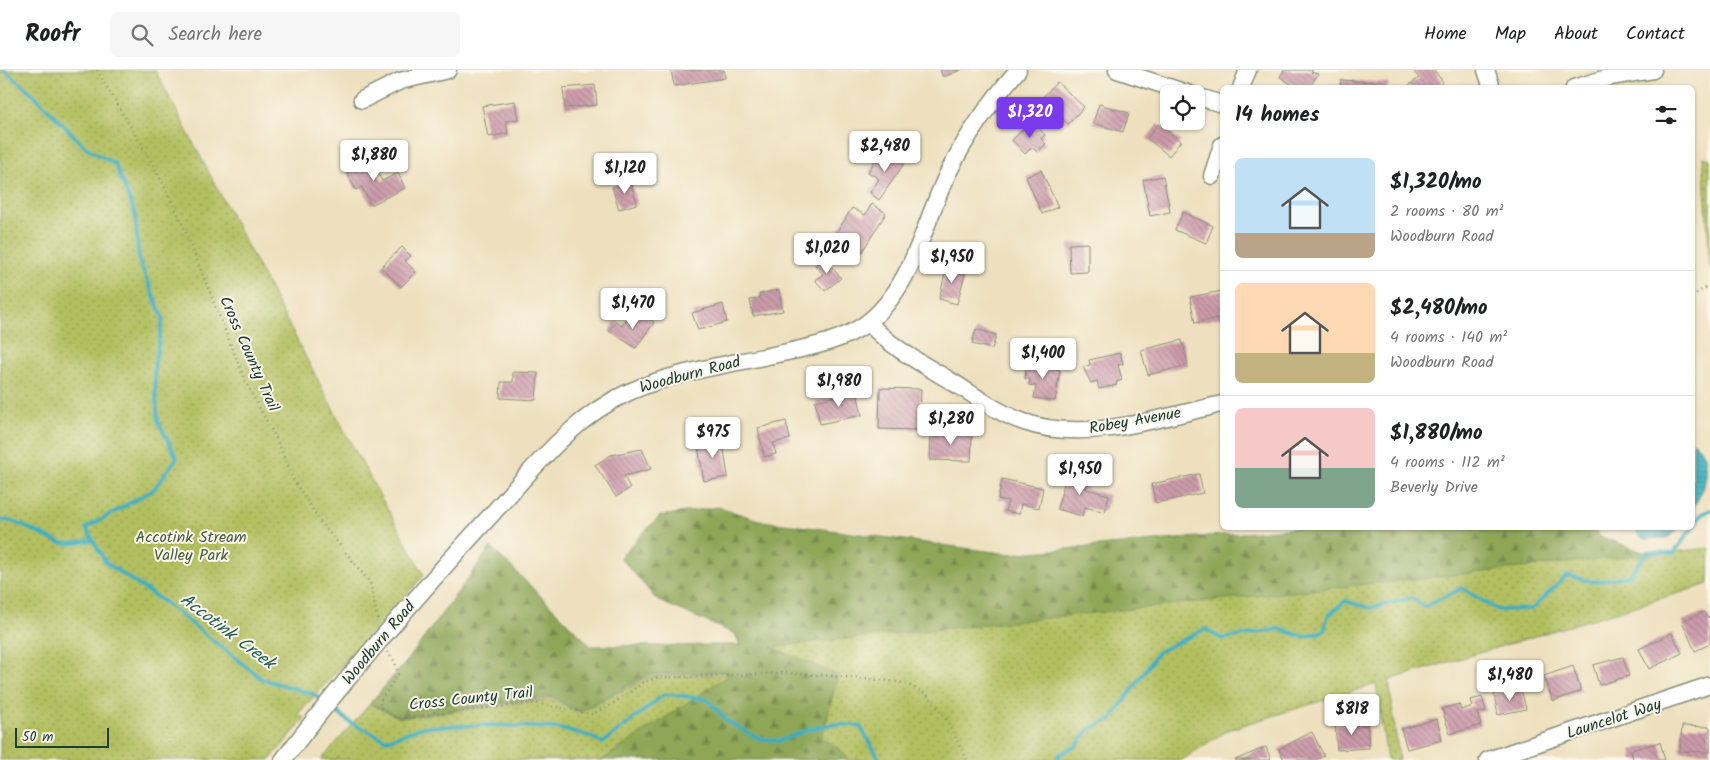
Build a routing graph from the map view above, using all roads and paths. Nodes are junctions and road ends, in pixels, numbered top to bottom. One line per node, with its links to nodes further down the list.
1 (97, 70): 21 (path, Cross County Trail)
2 (448, 70): 13 (street)
3 (1018, 70): 19 (street, Woodburn Road)
4 (1117, 70): 8 (street)
5 (1248, 70): 9 (street)
6 (1486, 70): 10 (street)
7 (1654, 70): 11 (street)
8 (1163, 85)
9 (1242, 85)
10 (1491, 85)
11 (1584, 85)
12 (1205, 99): 14 (street)
13 (362, 100)
14 (1220, 103)
15 (1220, 151): 16 (street)
16 (1212, 176)
17 (1710, 285): 18 (path)
18 (1695, 294)
19 (868, 322): 20 (street, Robey Avenue); 21 (street, Woodburn Road)
20 (1220, 404)
21 (382, 638): 23 (street, Woodburn Road); 24 (path, Cross County Trail)
22 (1710, 685): 25 (street, Launcelot Way)
23 (283, 760)
24 (967, 760)
25 (1488, 760)

